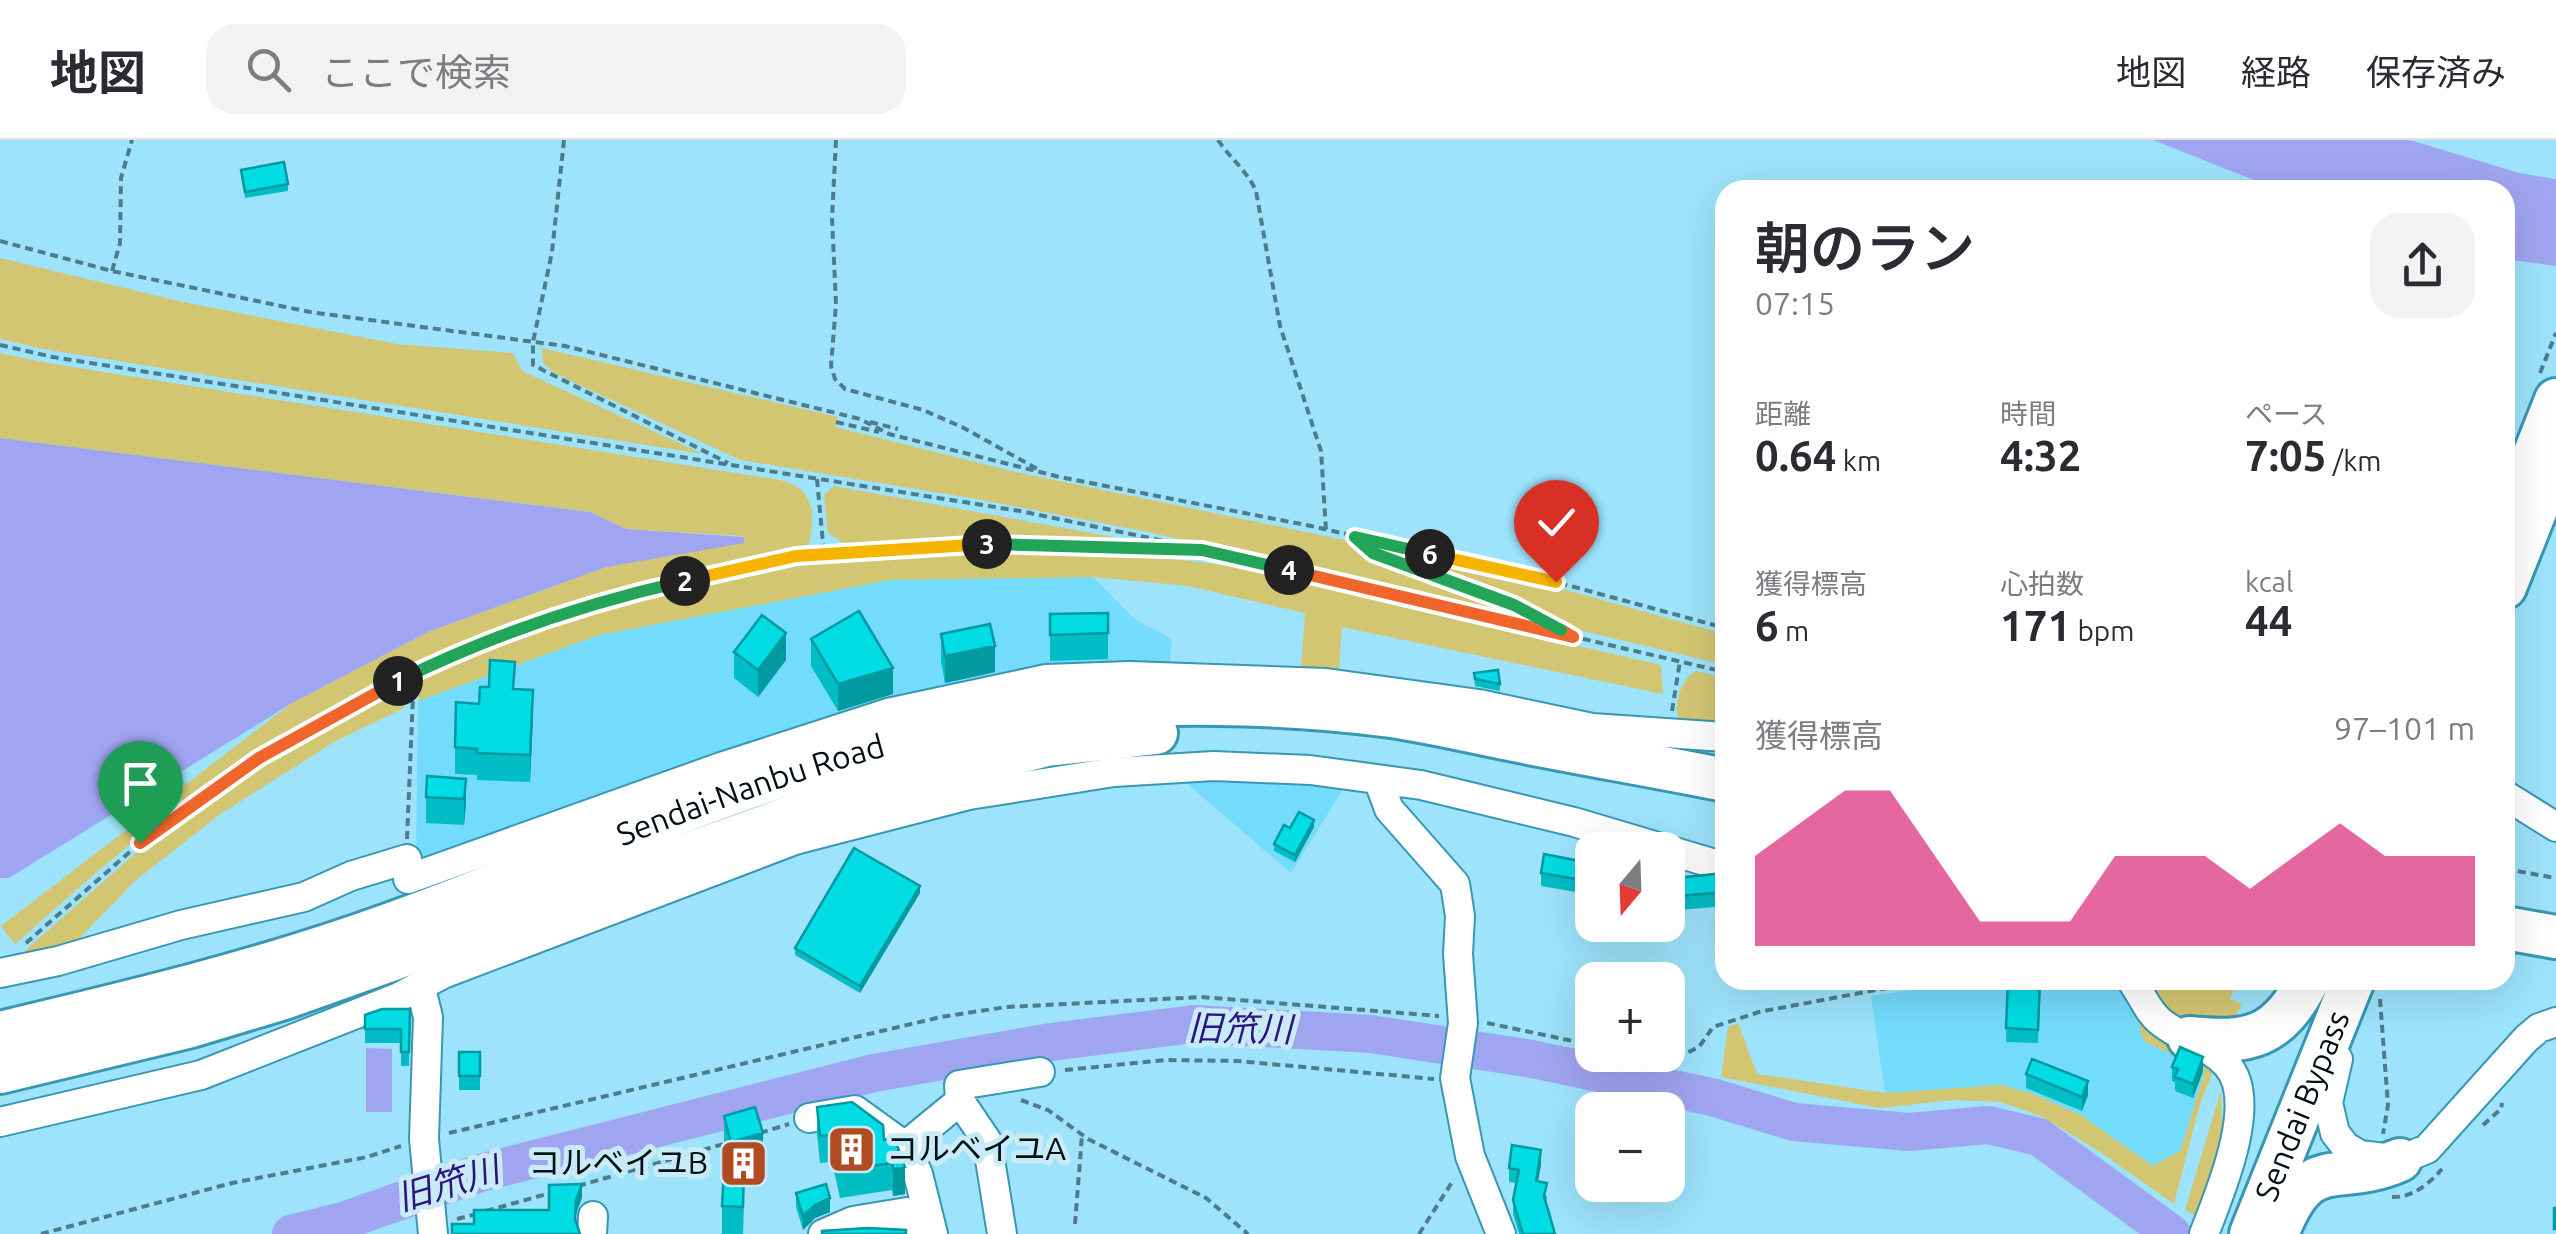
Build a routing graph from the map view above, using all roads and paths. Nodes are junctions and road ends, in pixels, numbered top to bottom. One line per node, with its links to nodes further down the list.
1 (132, 140): 6 (path)
2 (564, 140): 7 (path)
3 (836, 140): 16 (path)
4 (1218, 140): 19 (path)
5 (0, 241): 6 (path)
6 (112, 272): 7 (path)
7 (533, 342): 10 (path); 15 (path)
8 (0, 345): 15 (path)
9 (2556, 400): 18 (highway)
10 (860, 419): 12 (path); 13 (path)
11 (836, 422): 13 (path)
12 (898, 429)
13 (889, 434): 16 (path)
14 (2556, 459): 23 (highway)
15 (732, 465): 17 (path)
16 (1044, 473): 19 (path)
17 (818, 479): 21 (path); 22 (path)
18 (2515, 503)
19 (1326, 530): 20 (path)
20 (1355, 537): 24 (path); 25 (path)
21 (1202, 550): 22 (path); 25 (path)
22 (824, 554): 28 (path)
23 (2515, 562)
24 (1715, 625)
25 (1573, 637): 26 (path)
26 (1680, 661): 27 (path); 29 (path)
27 (1715, 670)
28 (414, 672): 37 (path); 42 (path)
29 (1668, 732): 30 (street); 37 (street)
30 (1715, 736)
31 (1526, 742): 32 (highway, Sendai-Nanbu Road); 54 (highway, Sendai-Nanbu Road); 58 (highway, Sendai-Nanbu Road)
32 (1715, 778)
33 (1379, 782): 36 (street); 44 (street); 52 (street)
34 (2515, 801): 35 (street)
35 (2556, 827)
36 (1715, 863)
37 (408, 869): 43 (street)
38 (2515, 871): 39 (path)
39 (2556, 878)
40 (2515, 930): 41 (highway)
41 (2556, 937)
42 (22, 947)
43 (0, 973)
44 (420, 985): 64 (street); 69 (street)
45 (1875, 990): 57 (path)
46 (2138, 990): 55 (street)
47 (2303, 990): 55 (highway)
48 (2322, 990): 74 (highway, Sendai Bypass)
49 (2361, 990): 74 (highway, Sendai Bypass)
50 (2362, 990): 70 (street)
51 (2364, 990): 70 (path)
52 (1463, 1020): 56 (path); 60 (street); 69 (path)
53 (2556, 1022): 70 (street)
54 (0, 1033)
55 (2189, 1038): 74 (street)
56 (1575, 1043)
57 (1685, 1054)
58 (0, 1072)
59 (1040, 1072): 60 (path); 62 (street)
60 (1455, 1081): 71 (street)
61 (1018, 1099): 66 (path)
62 (956, 1104): 68 (street); 81 (street)
63 (808, 1118): 65 (path); 68 (street)
64 (0, 1122)
65 (756, 1134)
66 (1082, 1135): 75 (path); 82 (path)
67 (738, 1139): 72 (path)
68 (910, 1141): 80 (street)
69 (424, 1144): 76 (street); 77 (path)
70 (2391, 1149): 74 (highway)
71 (1470, 1156): 83 (path); 84 (street)
72 (578, 1186)
73 (560, 1191): 76 (path)
74 (2250, 1217): 85 (street)
75 (1075, 1224)
76 (432, 1225)
77 (42, 1234)
78 (823, 1234): 79 (street)
79 (911, 1234)
80 (932, 1234)
81 (1002, 1234)
82 (1248, 1234)
83 (1419, 1234)
84 (1501, 1234)
85 (2204, 1234)

